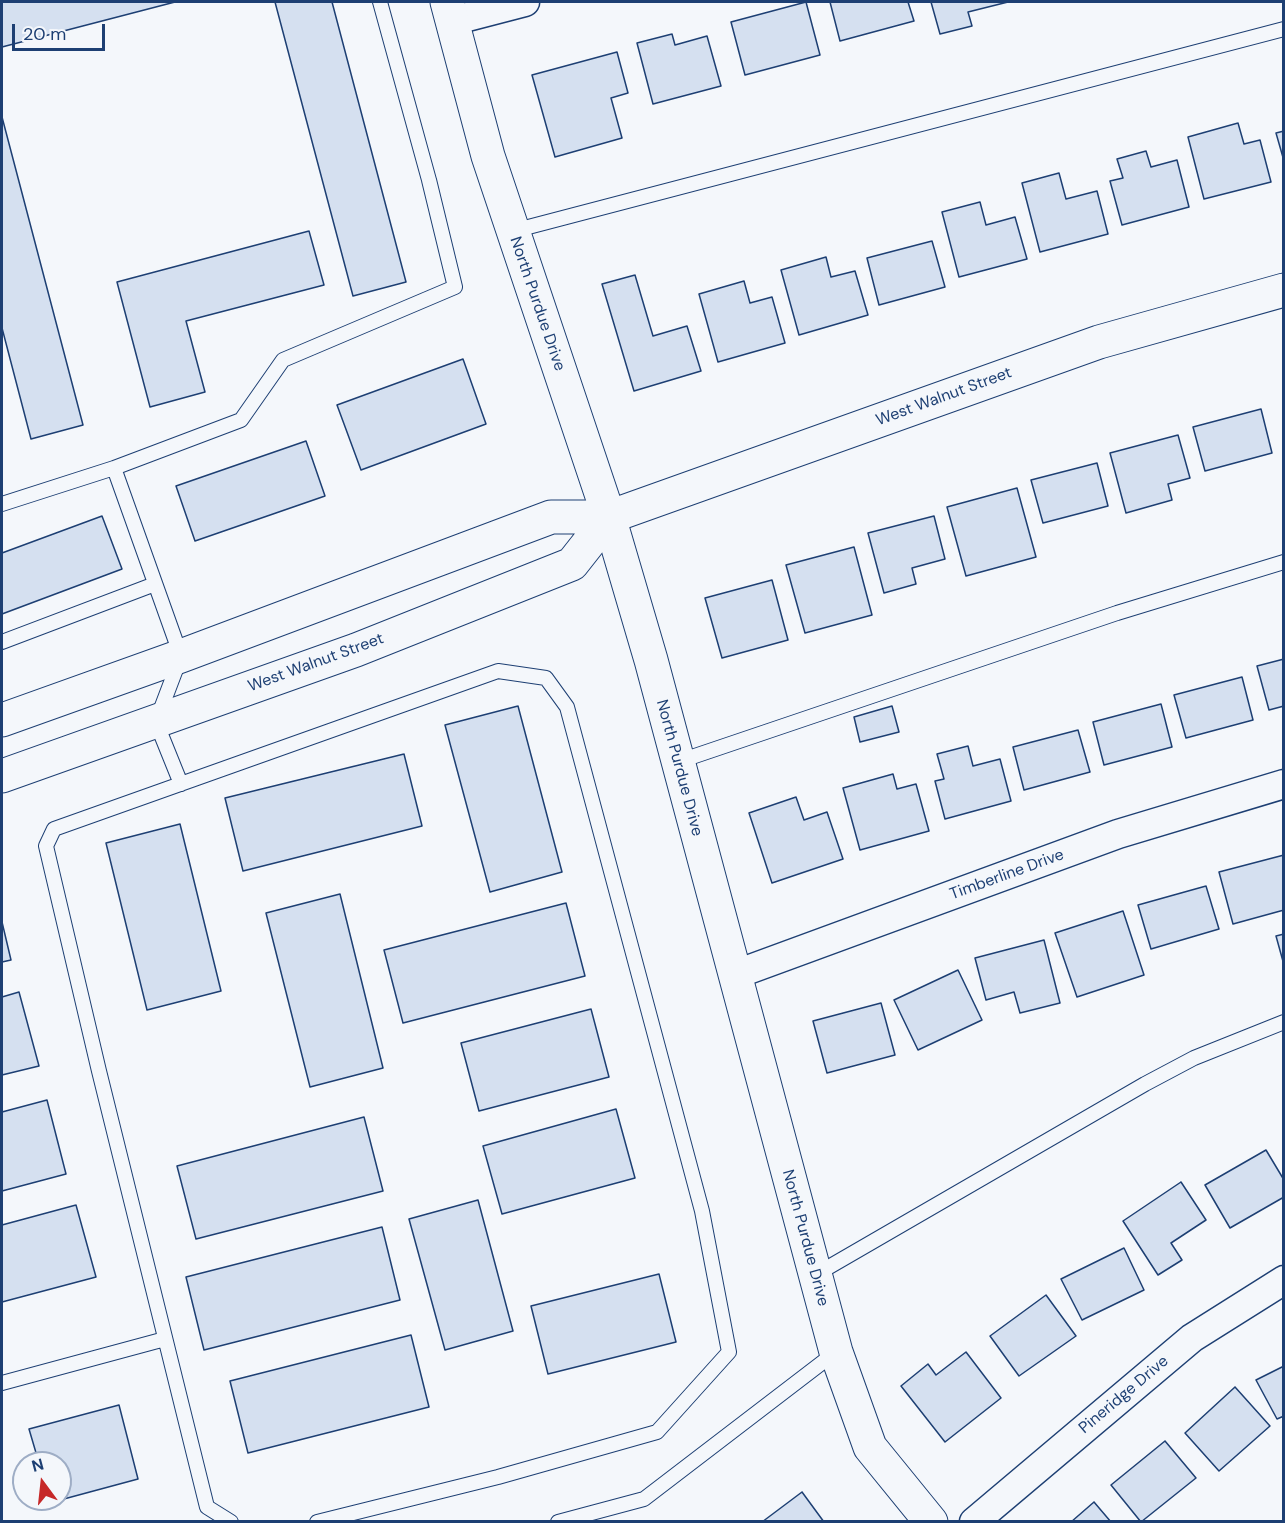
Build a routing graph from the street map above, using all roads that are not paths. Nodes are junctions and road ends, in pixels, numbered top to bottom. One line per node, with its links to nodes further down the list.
1 (380, 2): 7 (lane)
2 (525, 2): 3 (street)
3 (449, 11): 5 (main road, North Purdue Drive)
4 (1284, 29): 5 (lane)
5 (513, 231): 9 (main road, North Purdue Drive)
6 (1284, 290): 9 (main road, West Walnut Street)
7 (114, 468): 8 (lane); 11 (lane)
8 (2, 504)
9 (609, 517): 13 (main road, West Walnut Street); 15 (main road, West Walnut Street); 16 (main road, North Purdue Drive)
10 (1284, 562): 16 (lane)
11 (155, 584): 12 (lane); 13 (lane)
12 (2, 642)
13 (181, 656): 14 (main road, West Walnut Street); 15 (lane)
14 (2, 720)
15 (156, 722): 17 (main road, West Walnut Street); 18 (lane)
16 (677, 762): 20 (main road, North Purdue Drive)
17 (2, 776)
18 (181, 784): 24 (lane); 28 (lane)
19 (1284, 784): 20 (street, Timberline Drive)
20 (734, 975): 22 (main road, North Purdue Drive)
21 (1284, 1022): 22 (lane)
22 (815, 1275): 25 (main road, North Purdue Drive)
23 (1284, 1280): 31 (street, Pineridge Drive)
24 (165, 1339): 26 (lane); 27 (lane)
25 (836, 1352): 29 (lane); 30 (main road, North Purdue Drive)
26 (2, 1383)
27 (231, 1521)
28 (317, 1521)
29 (558, 1521)
30 (931, 1521)
31 (974, 1521)

